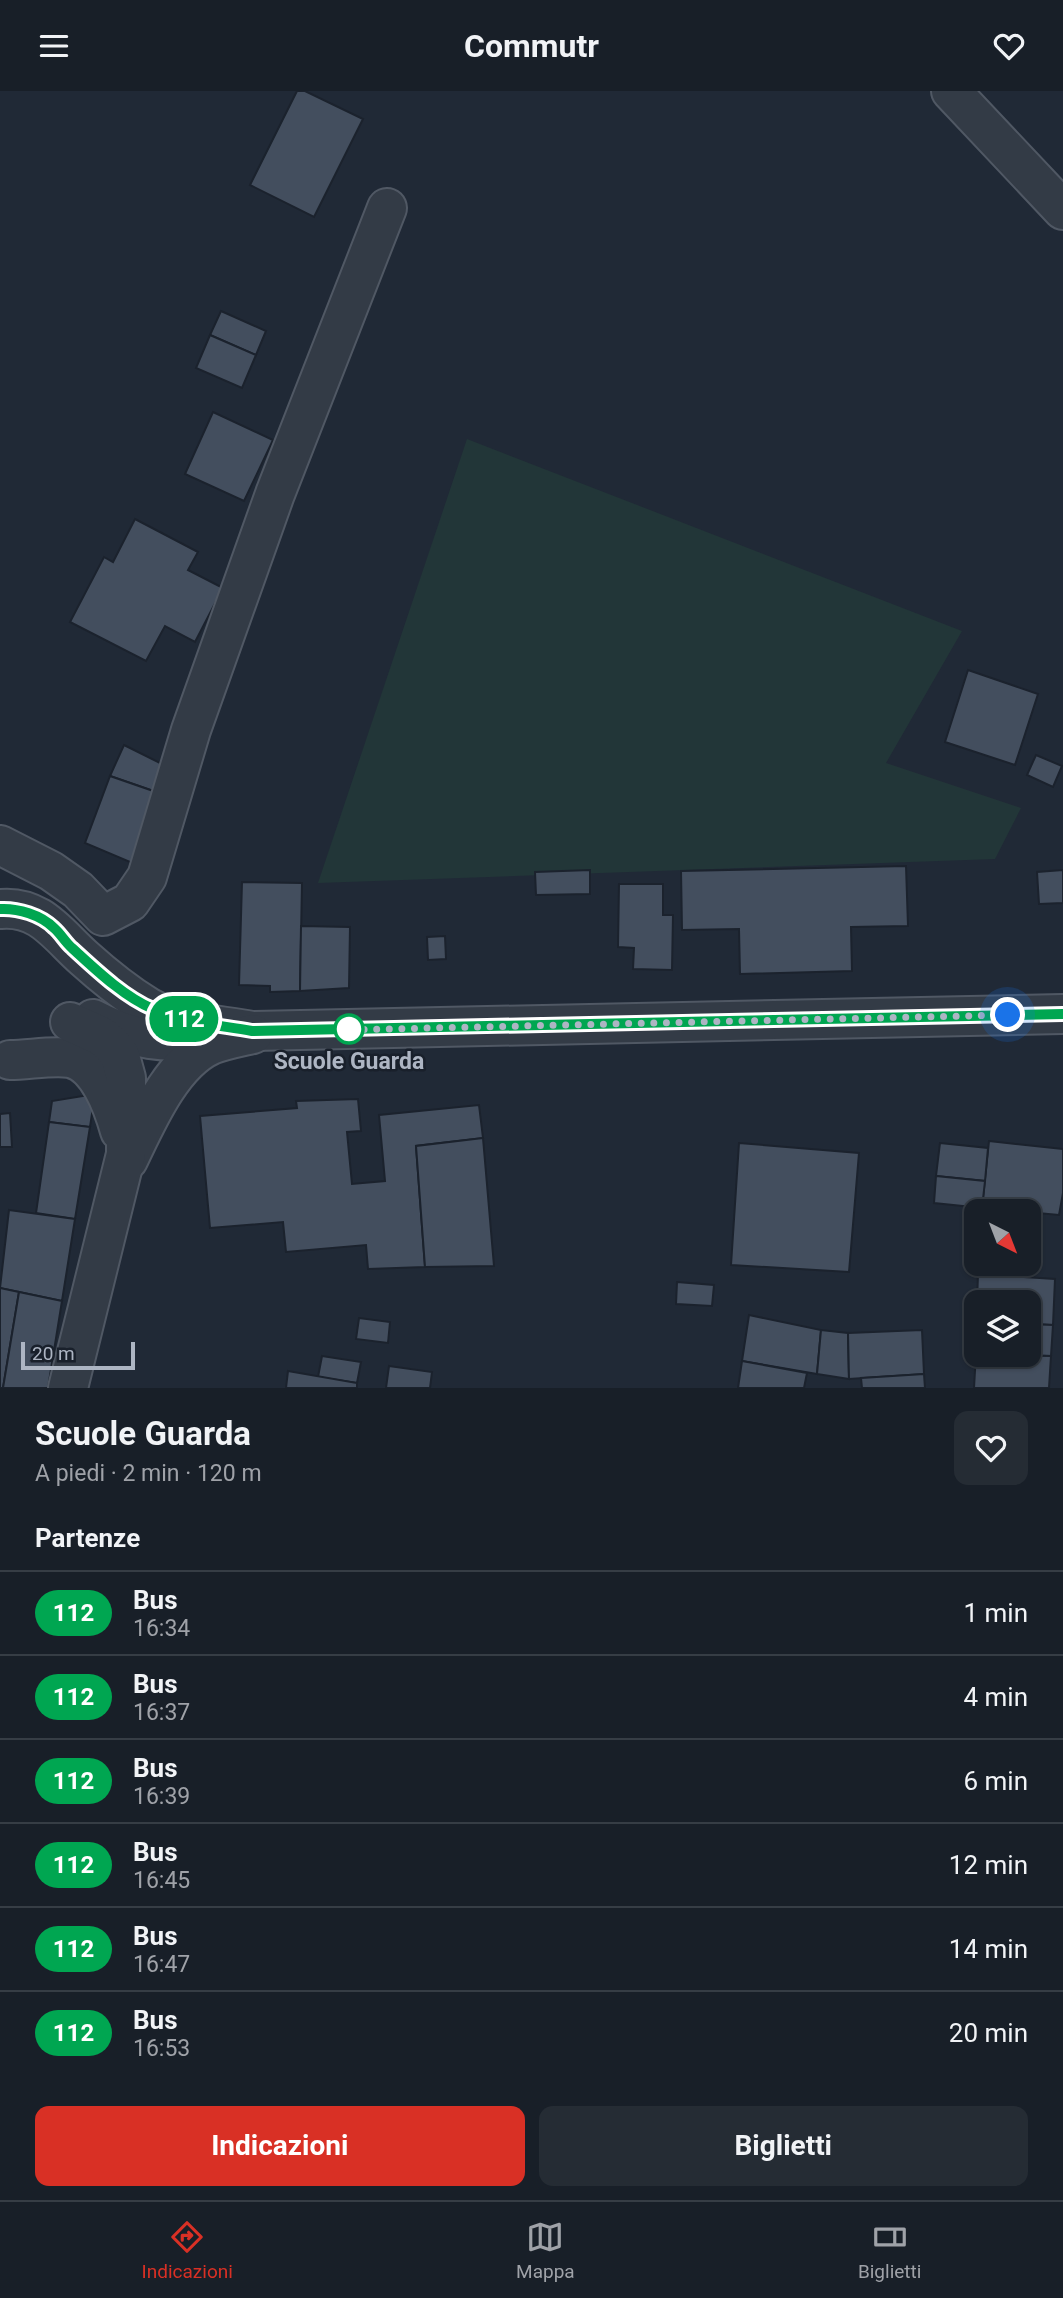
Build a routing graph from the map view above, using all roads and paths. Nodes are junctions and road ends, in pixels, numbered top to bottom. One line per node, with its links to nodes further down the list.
1 (951, 91): 3 (street)
2 (387, 208): 4 (street)
3 (1063, 210)
4 (0, 845)
5 (3, 908): 6 (street)
6 (69, 945): 8 (street); 9 (street)
7 (1063, 1014): 9 (street)
8 (73, 1016): 9 (street); 10 (street); 11 (street)
9 (257, 1031): 11 (street)
10 (5, 1060): 11 (street)
11 (125, 1161): 12 (street)
12 (68, 1388)

